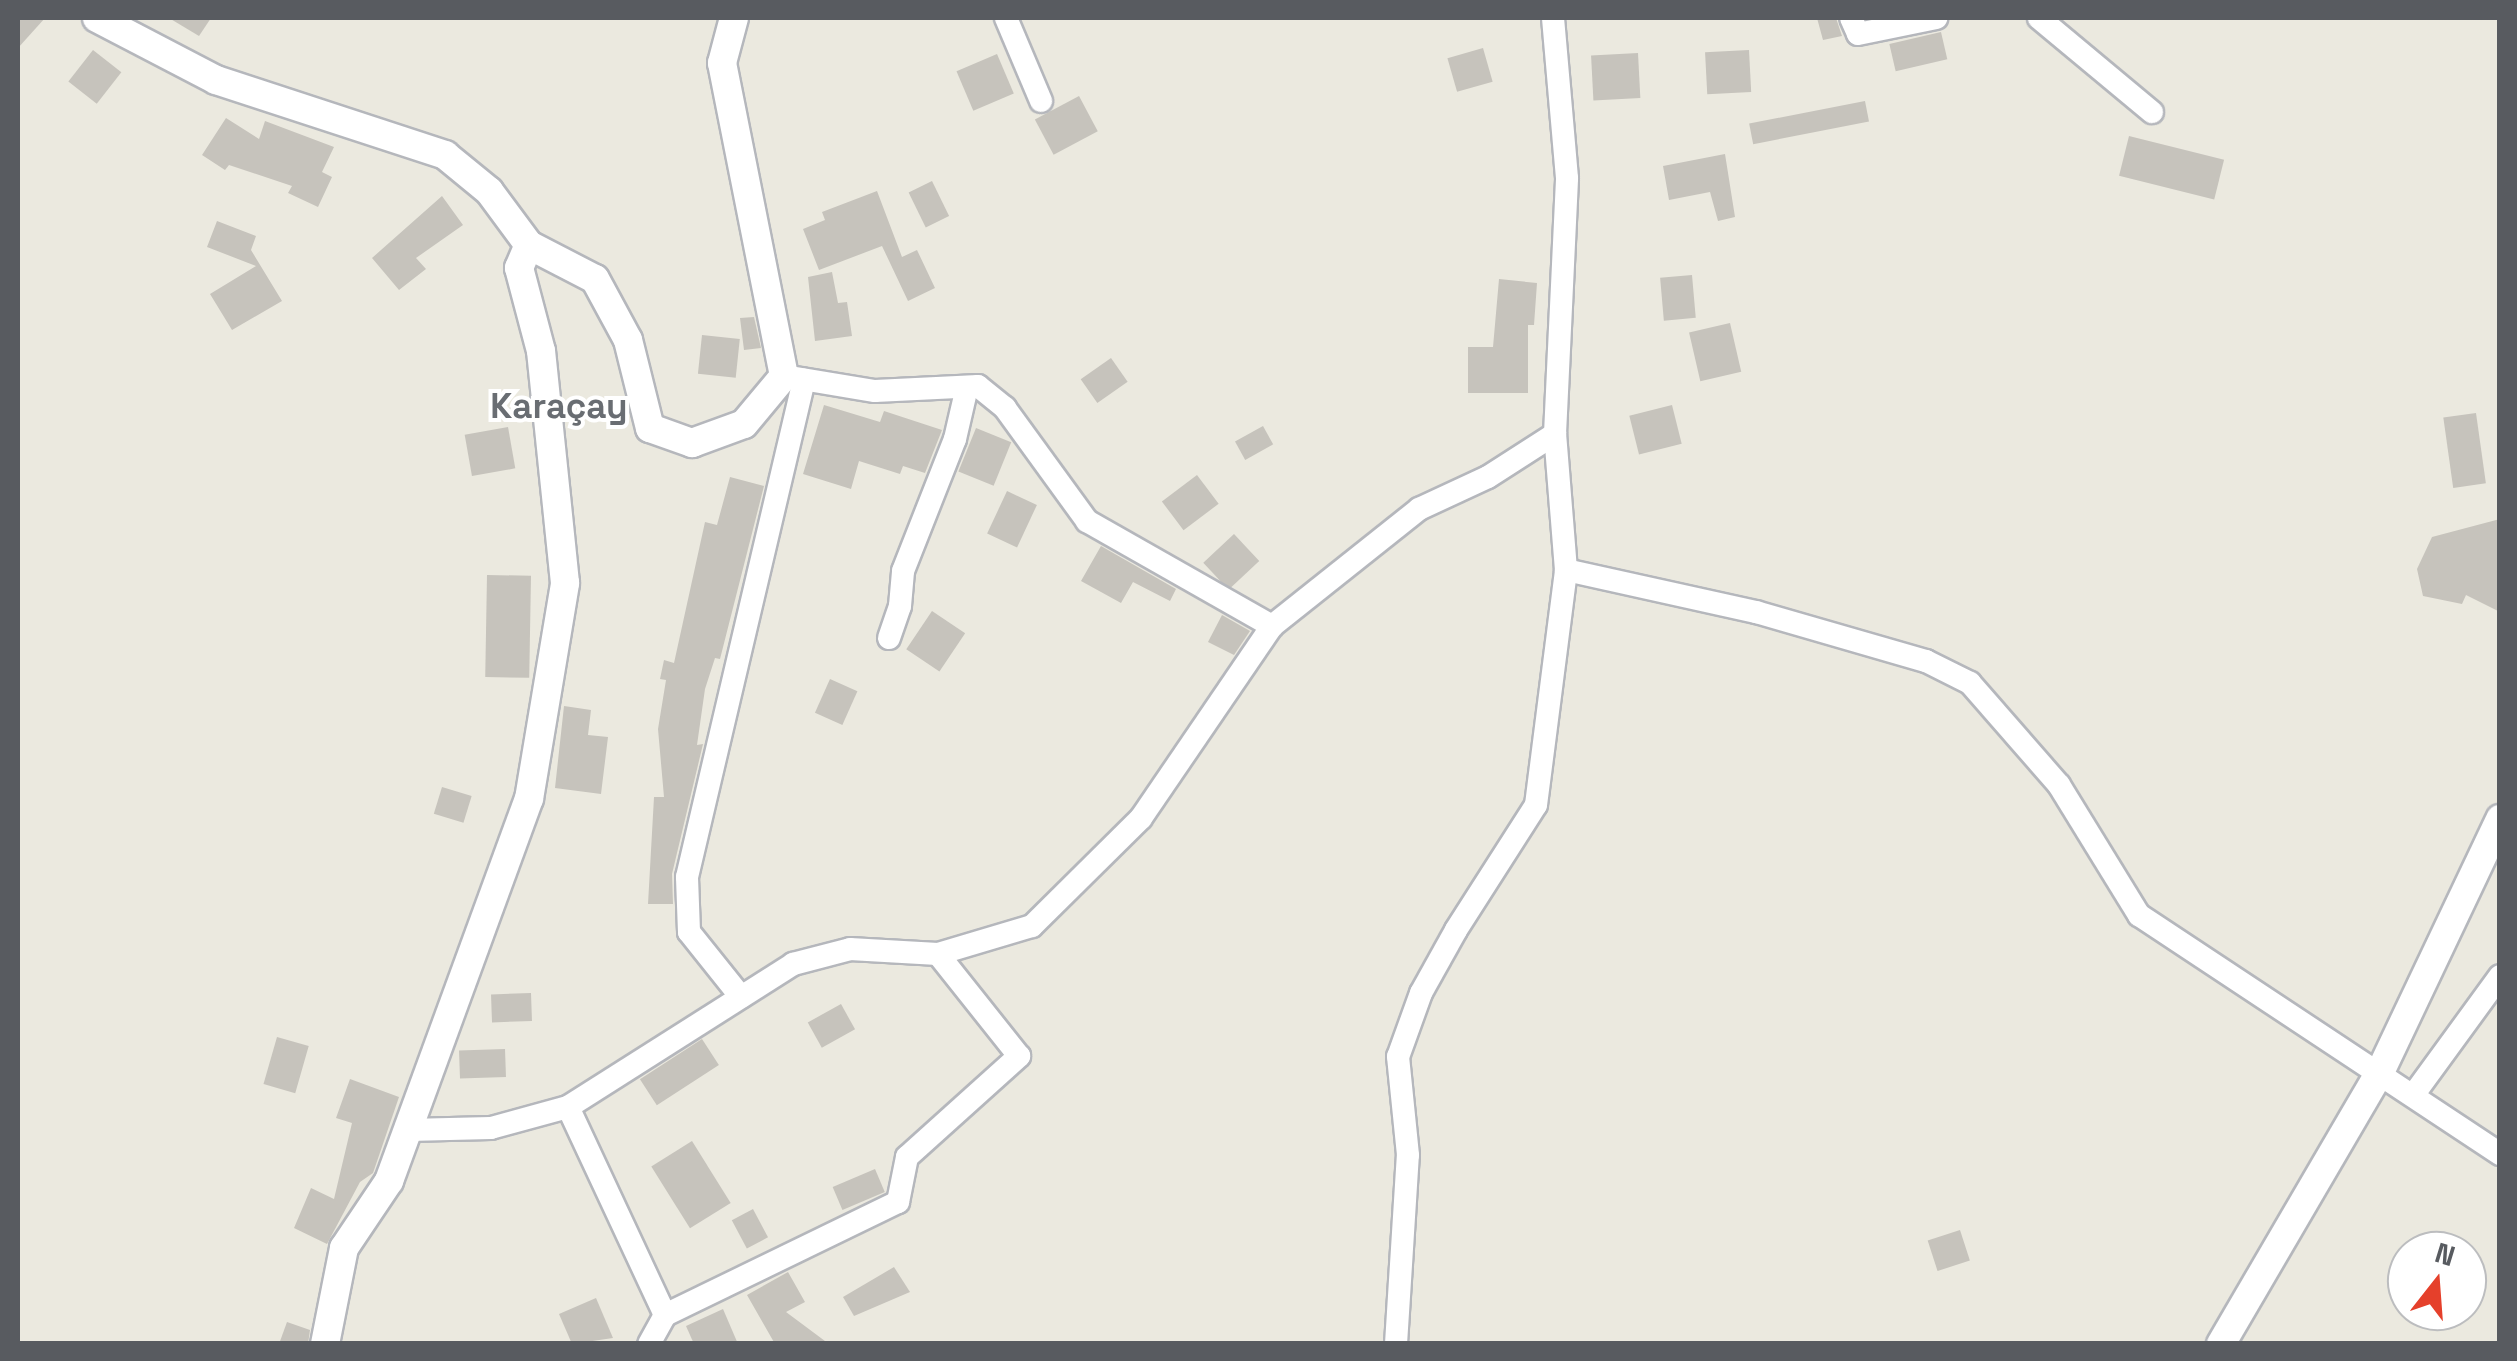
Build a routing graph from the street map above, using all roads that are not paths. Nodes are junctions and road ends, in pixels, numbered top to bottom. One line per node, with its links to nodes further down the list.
1 (97, 18): 10 (street)
2 (734, 18): 11 (street)
3 (1006, 18): 8 (street)
4 (1553, 18): 13 (street)
5 (1851, 18): 6 (street)
6 (1936, 18)
7 (2039, 18): 9 (street)
8 (1040, 101)
9 (2152, 112)
10 (529, 245): 11 (street); 24 (street)
11 (794, 378): 12 (street); 20 (street)
12 (967, 387): 15 (street); 16 (street)
13 (1556, 434): 14 (street); 15 (street)
14 (1566, 570): 21 (street); 29 (street)
15 (1272, 626): 18 (street)
16 (888, 638)
17 (2500, 819): 21 (street)
18 (938, 954): 20 (street); 26 (street)
19 (2500, 976): 22 (street)
20 (742, 997): 23 (street)
21 (2381, 1070): 22 (street); 30 (street)
22 (2414, 1094): 25 (street)
23 (568, 1107): 24 (street); 26 (street)
24 (408, 1130): 27 (street)
25 (2500, 1154)
26 (666, 1315): 28 (street)
27 (326, 1344)
28 (649, 1344)
29 (1396, 1344)
30 (2221, 1344)

